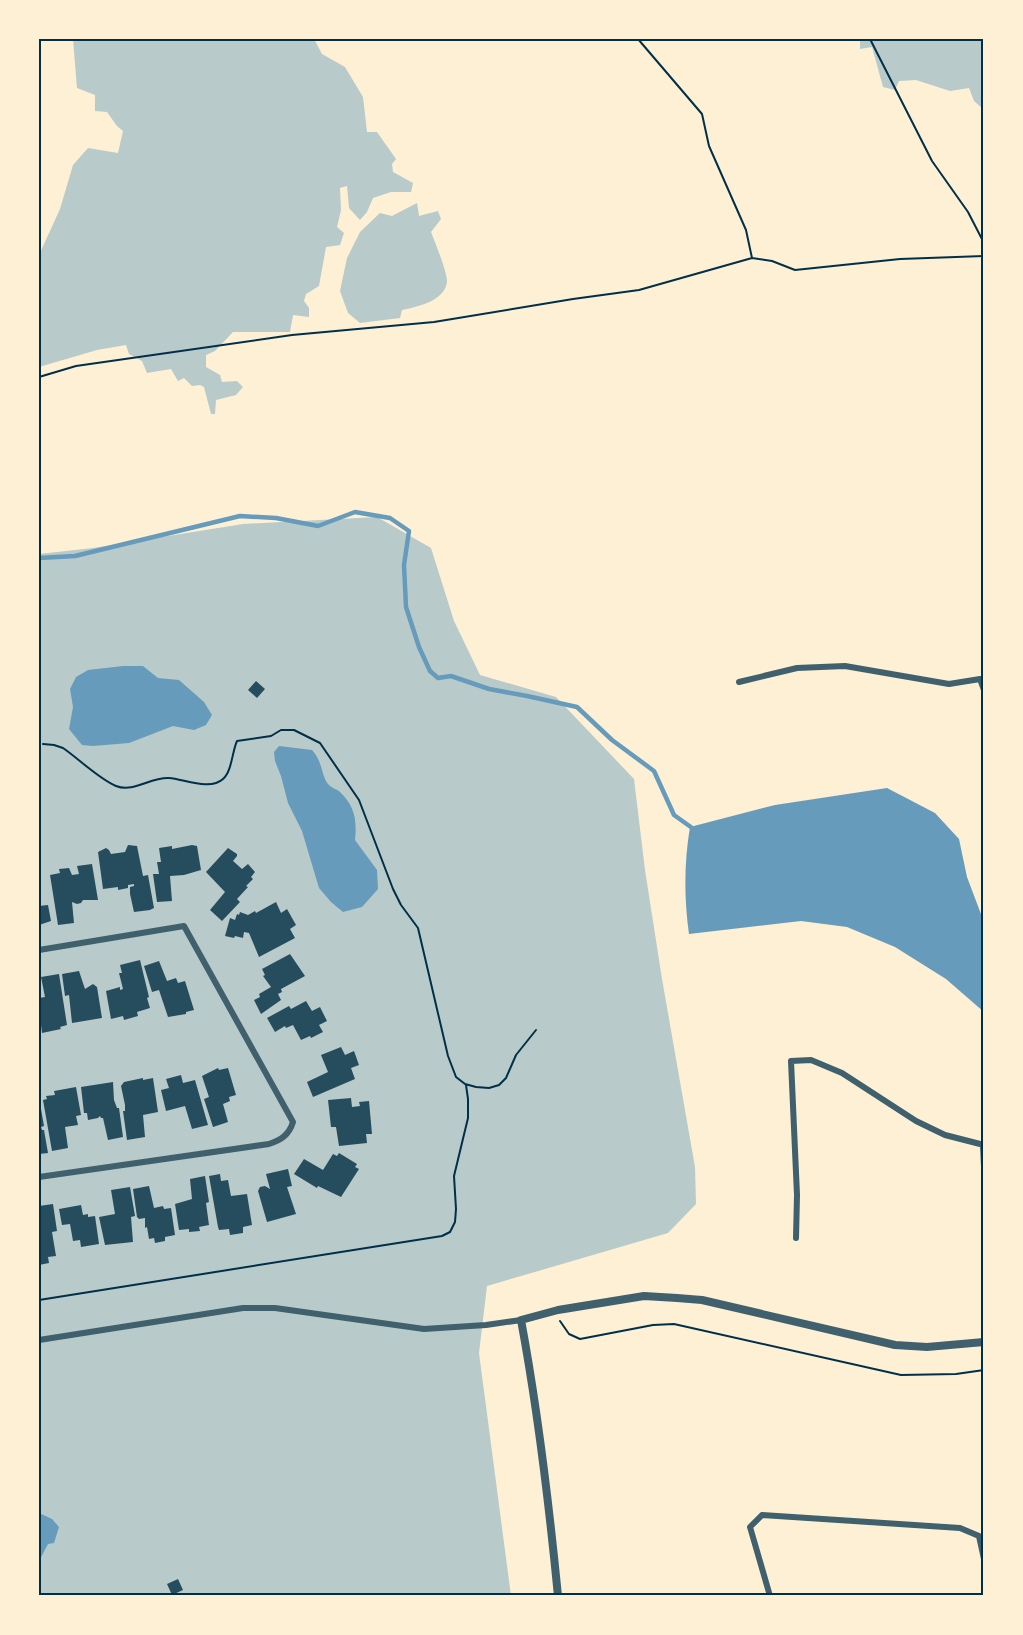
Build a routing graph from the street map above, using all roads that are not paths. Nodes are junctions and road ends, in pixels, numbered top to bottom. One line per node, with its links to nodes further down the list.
1 (739, 682): 2 (street)
2 (984, 690)
3 (39, 950): 6 (street)
4 (983, 1145): 5 (street); 7 (street)
5 (984, 1167)
6 (39, 1178)
7 (796, 1238)
8 (521, 1320): 9 (street); 10 (street); 13 (street)
9 (39, 1340)
10 (984, 1342)
11 (983, 1550): 12 (street); 14 (street)
12 (984, 1559)
13 (558, 1596)
14 (770, 1596)

